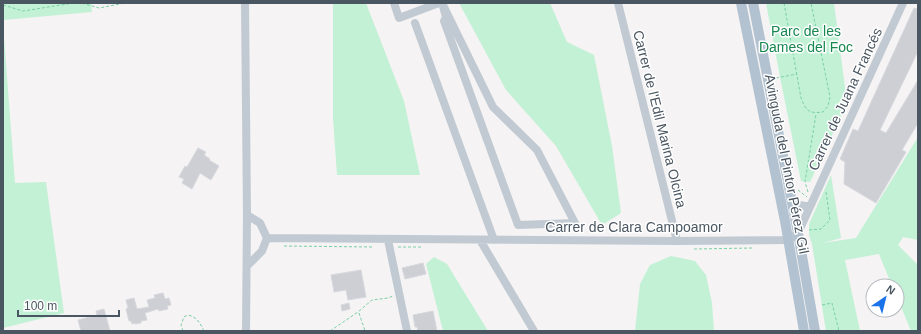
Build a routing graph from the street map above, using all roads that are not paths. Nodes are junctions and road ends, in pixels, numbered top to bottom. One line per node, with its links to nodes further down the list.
1 (245, 3): 11 (street)
2 (394, 3): 3 (street)
3 (441, 3): 3 (street)
4 (618, 3): 18 (street, Carrer de l'Edil Marina Olcina)
5 (741, 3): 17 (main road, Avinguda del Pintor Pérez Gil)
6 (753, 3): 9 (main road, Avinguda del Pintor Pérez Gil)
7 (903, 3): 10 (street, Carrer de Juana Francés)
8 (415, 23): 16 (street)
9 (792, 203): 10 (street); 12 (main road, Avinguda del Pintor Pérez Gil)
10 (810, 206): 12 (street, Carrer de Juana Francés)
11 (247, 215): 13 (street); 19 (street)
12 (801, 231): 17 (street); 24 (main road, Avinguda del Pintor Pérez Gil)
13 (267, 238): 14 (street, Carrer de Clara Campoamor); 19 (street)
14 (388, 240): 15 (street, Carrer de Clara Campoamor); 21 (street)
15 (480, 240): 16 (street, Carrer de Clara Campoamor); 22 (street)
16 (494, 240): 18 (street, Carrer de Clara Campoamor)
17 (788, 240): 18 (street, Carrer de Clara Campoamor); 23 (main road, Avinguda del Pintor Pérez Gil)
18 (677, 241)
19 (247, 266): 20 (street)
20 (246, 331)
21 (407, 331)
22 (534, 331)
23 (804, 331)
24 (815, 331)

